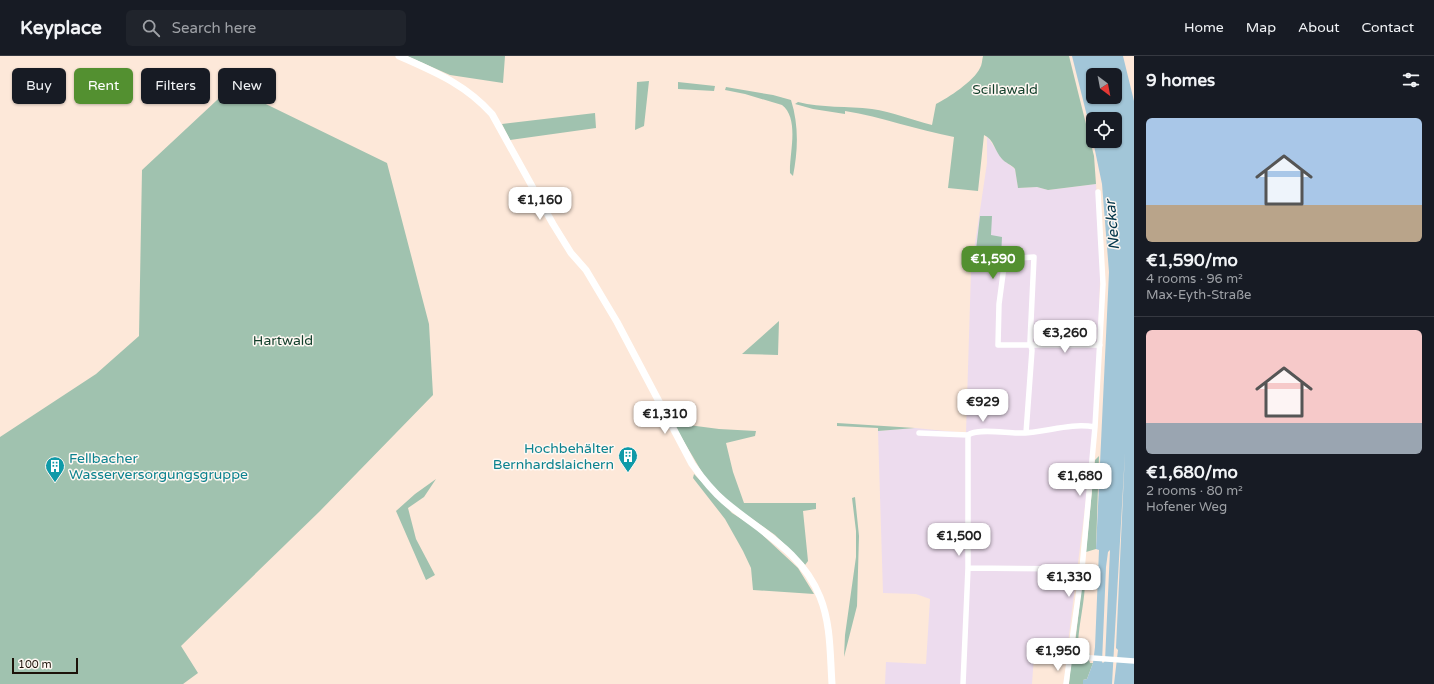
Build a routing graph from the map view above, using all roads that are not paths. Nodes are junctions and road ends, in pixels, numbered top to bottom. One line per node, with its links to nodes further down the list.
1 (399, 56): 13 (main road)
2 (1098, 192): 4 (street)
3 (1031, 345): 3 (street); 4 (street); 7 (street)
4 (1100, 345): 5 (street)
5 (1095, 426): 7 (street); 10 (street)
6 (918, 433): 8 (street)
7 (1026, 433): 8 (street)
8 (968, 435): 9 (street)
9 (968, 568): 10 (street); 14 (street)
10 (1082, 569): 11 (street)
11 (1070, 647): 12 (street); 15 (street)
12 (1134, 660)
13 (832, 684)
14 (963, 684)
15 (1066, 684)

